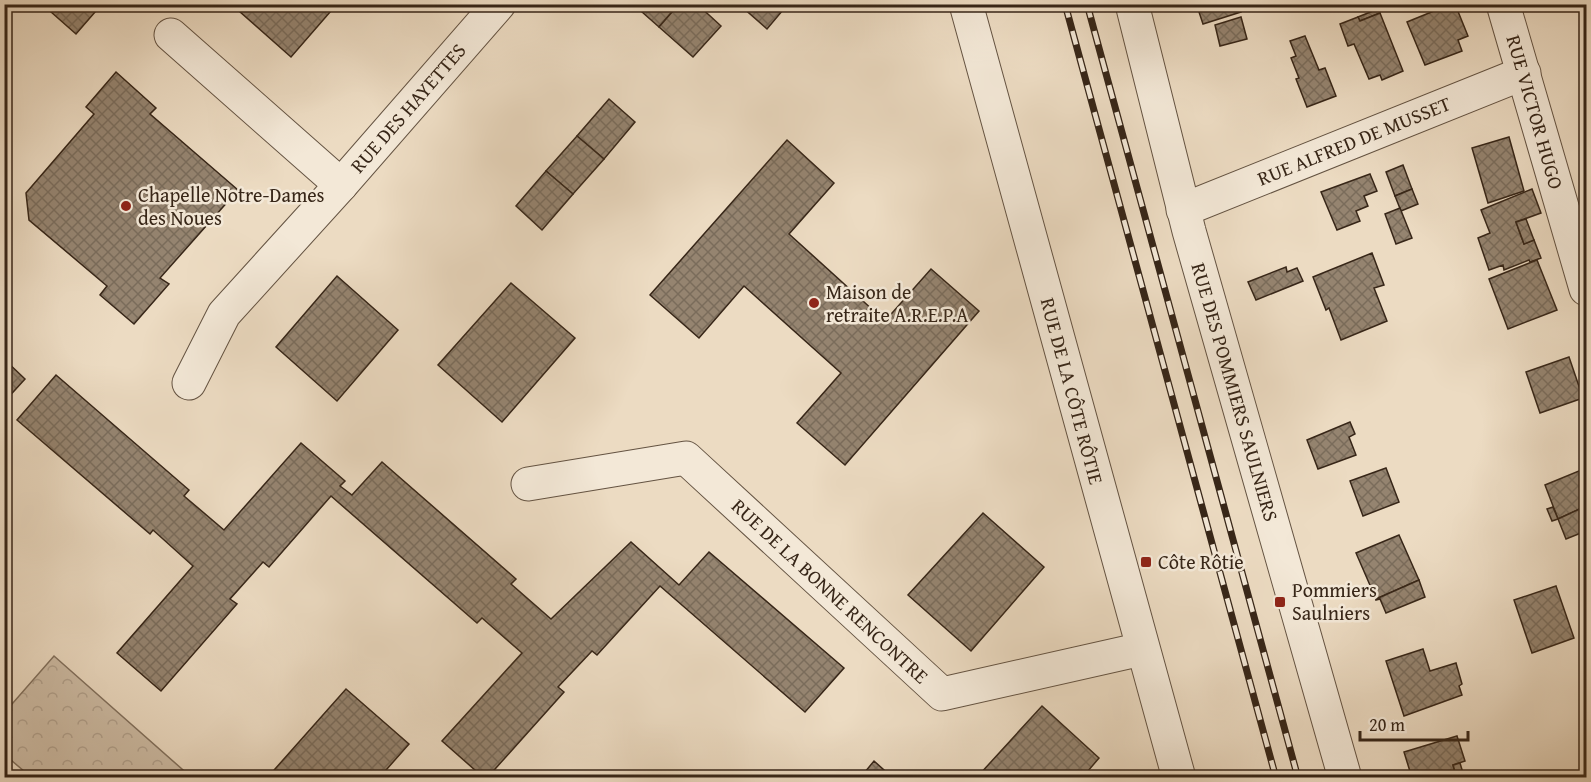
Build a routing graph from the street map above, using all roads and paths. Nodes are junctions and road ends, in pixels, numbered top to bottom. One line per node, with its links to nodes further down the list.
1 (499, 4): 7 (street, RUE DES HAYETTES)
2 (966, 4): 12 (street, RUE DE LA CÔTE RÔTIE)
3 (1132, 4): 8 (street, RUE DES POMMIERS SAULNIERS)
4 (1503, 4): 6 (street, RUE VICTOR HUGO)
5 (171, 35): 7 (street)
6 (1524, 73): 8 (street, RUE ALFRED DE MUSSET); 9 (street, RUE VICTOR HUGO)
7 (341, 185): 10 (street, RUE DES HAYETTES)
8 (1183, 210): 14 (street, RUE DES POMMIERS SAULNIERS)
9 (1587, 289)
10 (189, 383)
11 (528, 484): 12 (street, RUE DE LA BONNE RENCONTRE)
12 (1142, 649): 13 (street, RUE DE LA CÔTE RÔTIE)
13 (1179, 777)
14 (1345, 777)

